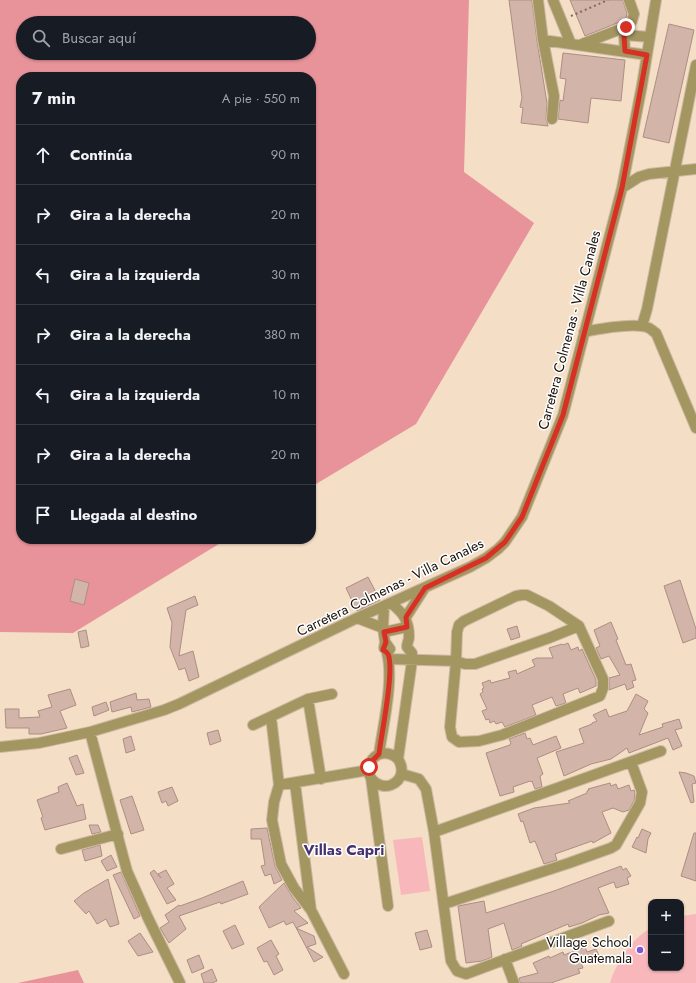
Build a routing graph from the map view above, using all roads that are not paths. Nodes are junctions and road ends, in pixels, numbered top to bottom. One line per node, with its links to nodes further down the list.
1 (538, 0): 7 (street)
2 (553, 0): 8 (street)
3 (629, 0): 5 (street)
4 (656, 0): 6 (street, Carretera Colmenas - Villa Canales)
5 (625, 31): 6 (street); 9 (street); 10 (street)
6 (650, 37): 11 (street, Carretera Colmenas - Villa Canales)
7 (543, 40): 8 (street); 13 (street)
8 (571, 44): 9 (street)
9 (582, 44): 10 (street)
10 (625, 51): 11 (street)
11 (647, 55): 16 (street, Carretera Colmenas - Villa Canales)
12 (696, 65): 15 (street)
13 (552, 119)
14 (696, 169): 15 (street)
15 (676, 170): 16 (street); 17 (street)
16 (622, 188): 18 (street, Carretera Colmenas - Villa Canales)
17 (642, 326): 18 (street); 19 (street)
18 (584, 332): 20 (street, Carretera Colmenas - Villa Canales)
19 (696, 428)
20 (425, 588): 21 (street, Carretera Colmenas - Villa Canales); 23 (street)
21 (388, 604): 22 (street, Carretera Colmenas - Villa Canales); 23 (street); 25 (street)
22 (357, 618): 25 (street); 33 (street, Carretera Colmenas - Villa Canales)
23 (406, 622): 25 (street); 27 (street)
24 (579, 626): 28 (street); 28 (street); 28 (street)
25 (383, 630): 26 (street)
26 (388, 656): 27 (street); 36 (street)
27 (412, 657): 28 (street); 37 (street)
28 (456, 661)
29 (332, 694): 30 (street)
30 (308, 698): 31 (street); 41 (street)
31 (271, 717): 32 (street); 43 (street)
32 (253, 725)
33 (90, 732): 34 (street, Carretera Colmenas - Villa Canales); 45 (street)
34 (0, 747)
35 (661, 751): 38 (street)
36 (379, 754): 37 (street); 39 (street)
37 (398, 759): 40 (street)
38 (630, 762): 44 (street); 47 (street)
39 (370, 774): 40 (street); 41 (street); 48 (street)
40 (402, 774): 44 (street)
41 (321, 779): 42 (street)
42 (295, 782): 43 (street); 49 (street)
43 (279, 785): 49 (street)
44 (434, 832): 47 (street)
45 (118, 834): 46 (street); 53 (street)
46 (61, 849)
47 (444, 904): 51 (street)
48 (388, 906)
49 (311, 910): 52 (street)
50 (609, 920): 51 (street)
51 (505, 960): 54 (street)
52 (344, 974)
53 (180, 983)
54 (514, 983)

